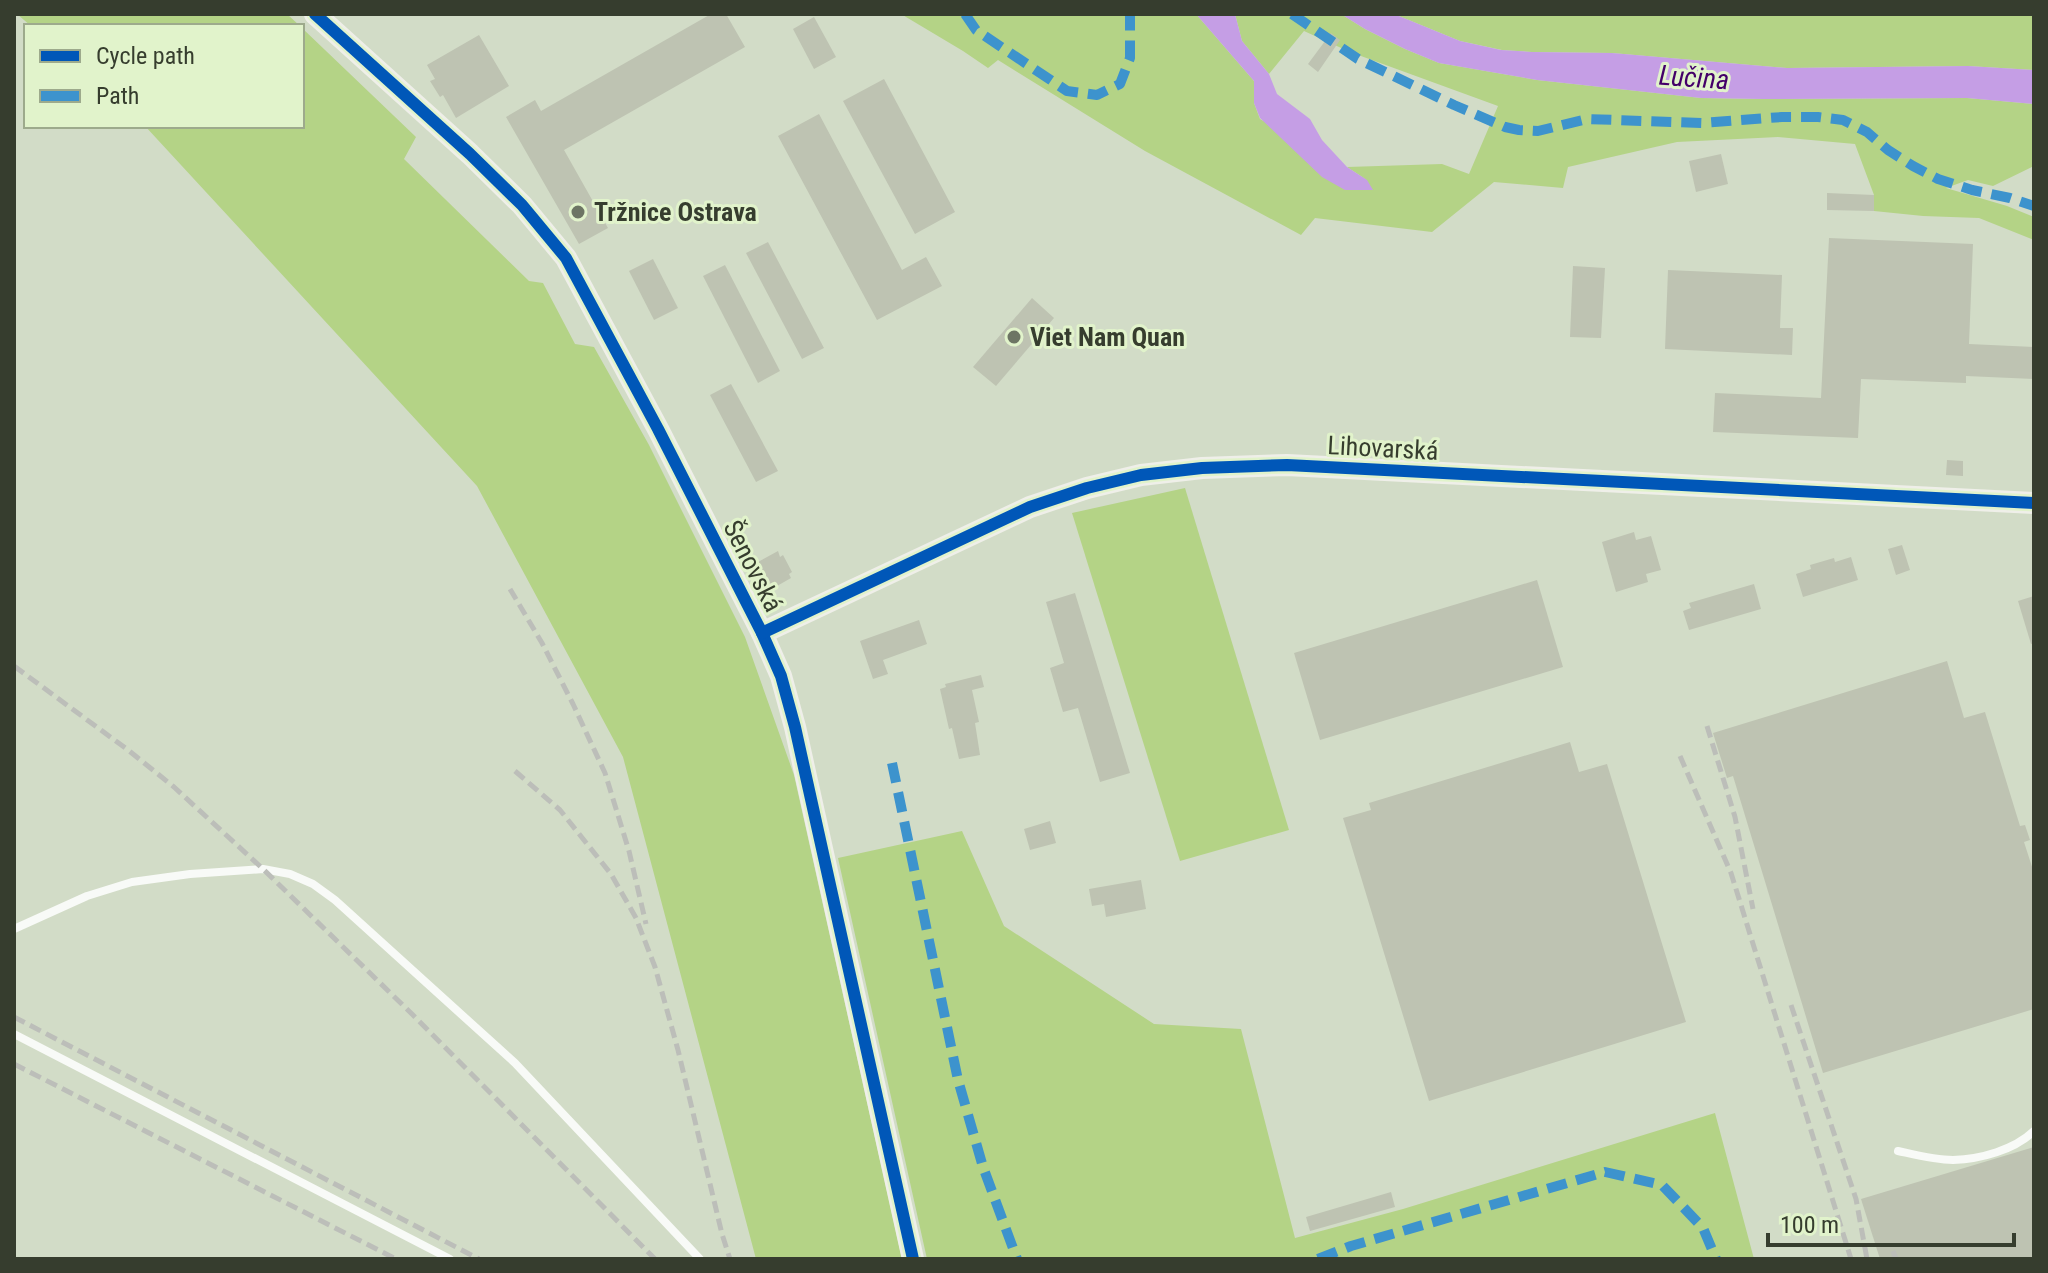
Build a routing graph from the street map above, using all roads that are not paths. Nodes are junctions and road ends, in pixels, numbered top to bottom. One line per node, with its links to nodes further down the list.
1 (315, 14): 3 (street, Šenovská)
2 (2034, 503): 3 (street, Lihovarská)
3 (762, 633): 10 (street, Šenovská)
4 (14, 929): 9 (lane)
5 (14, 1034): 8 (lane)
6 (2034, 1131): 7 (lane)
7 (1898, 1151)
8 (450, 1259)
9 (700, 1259)
10 (913, 1259)

